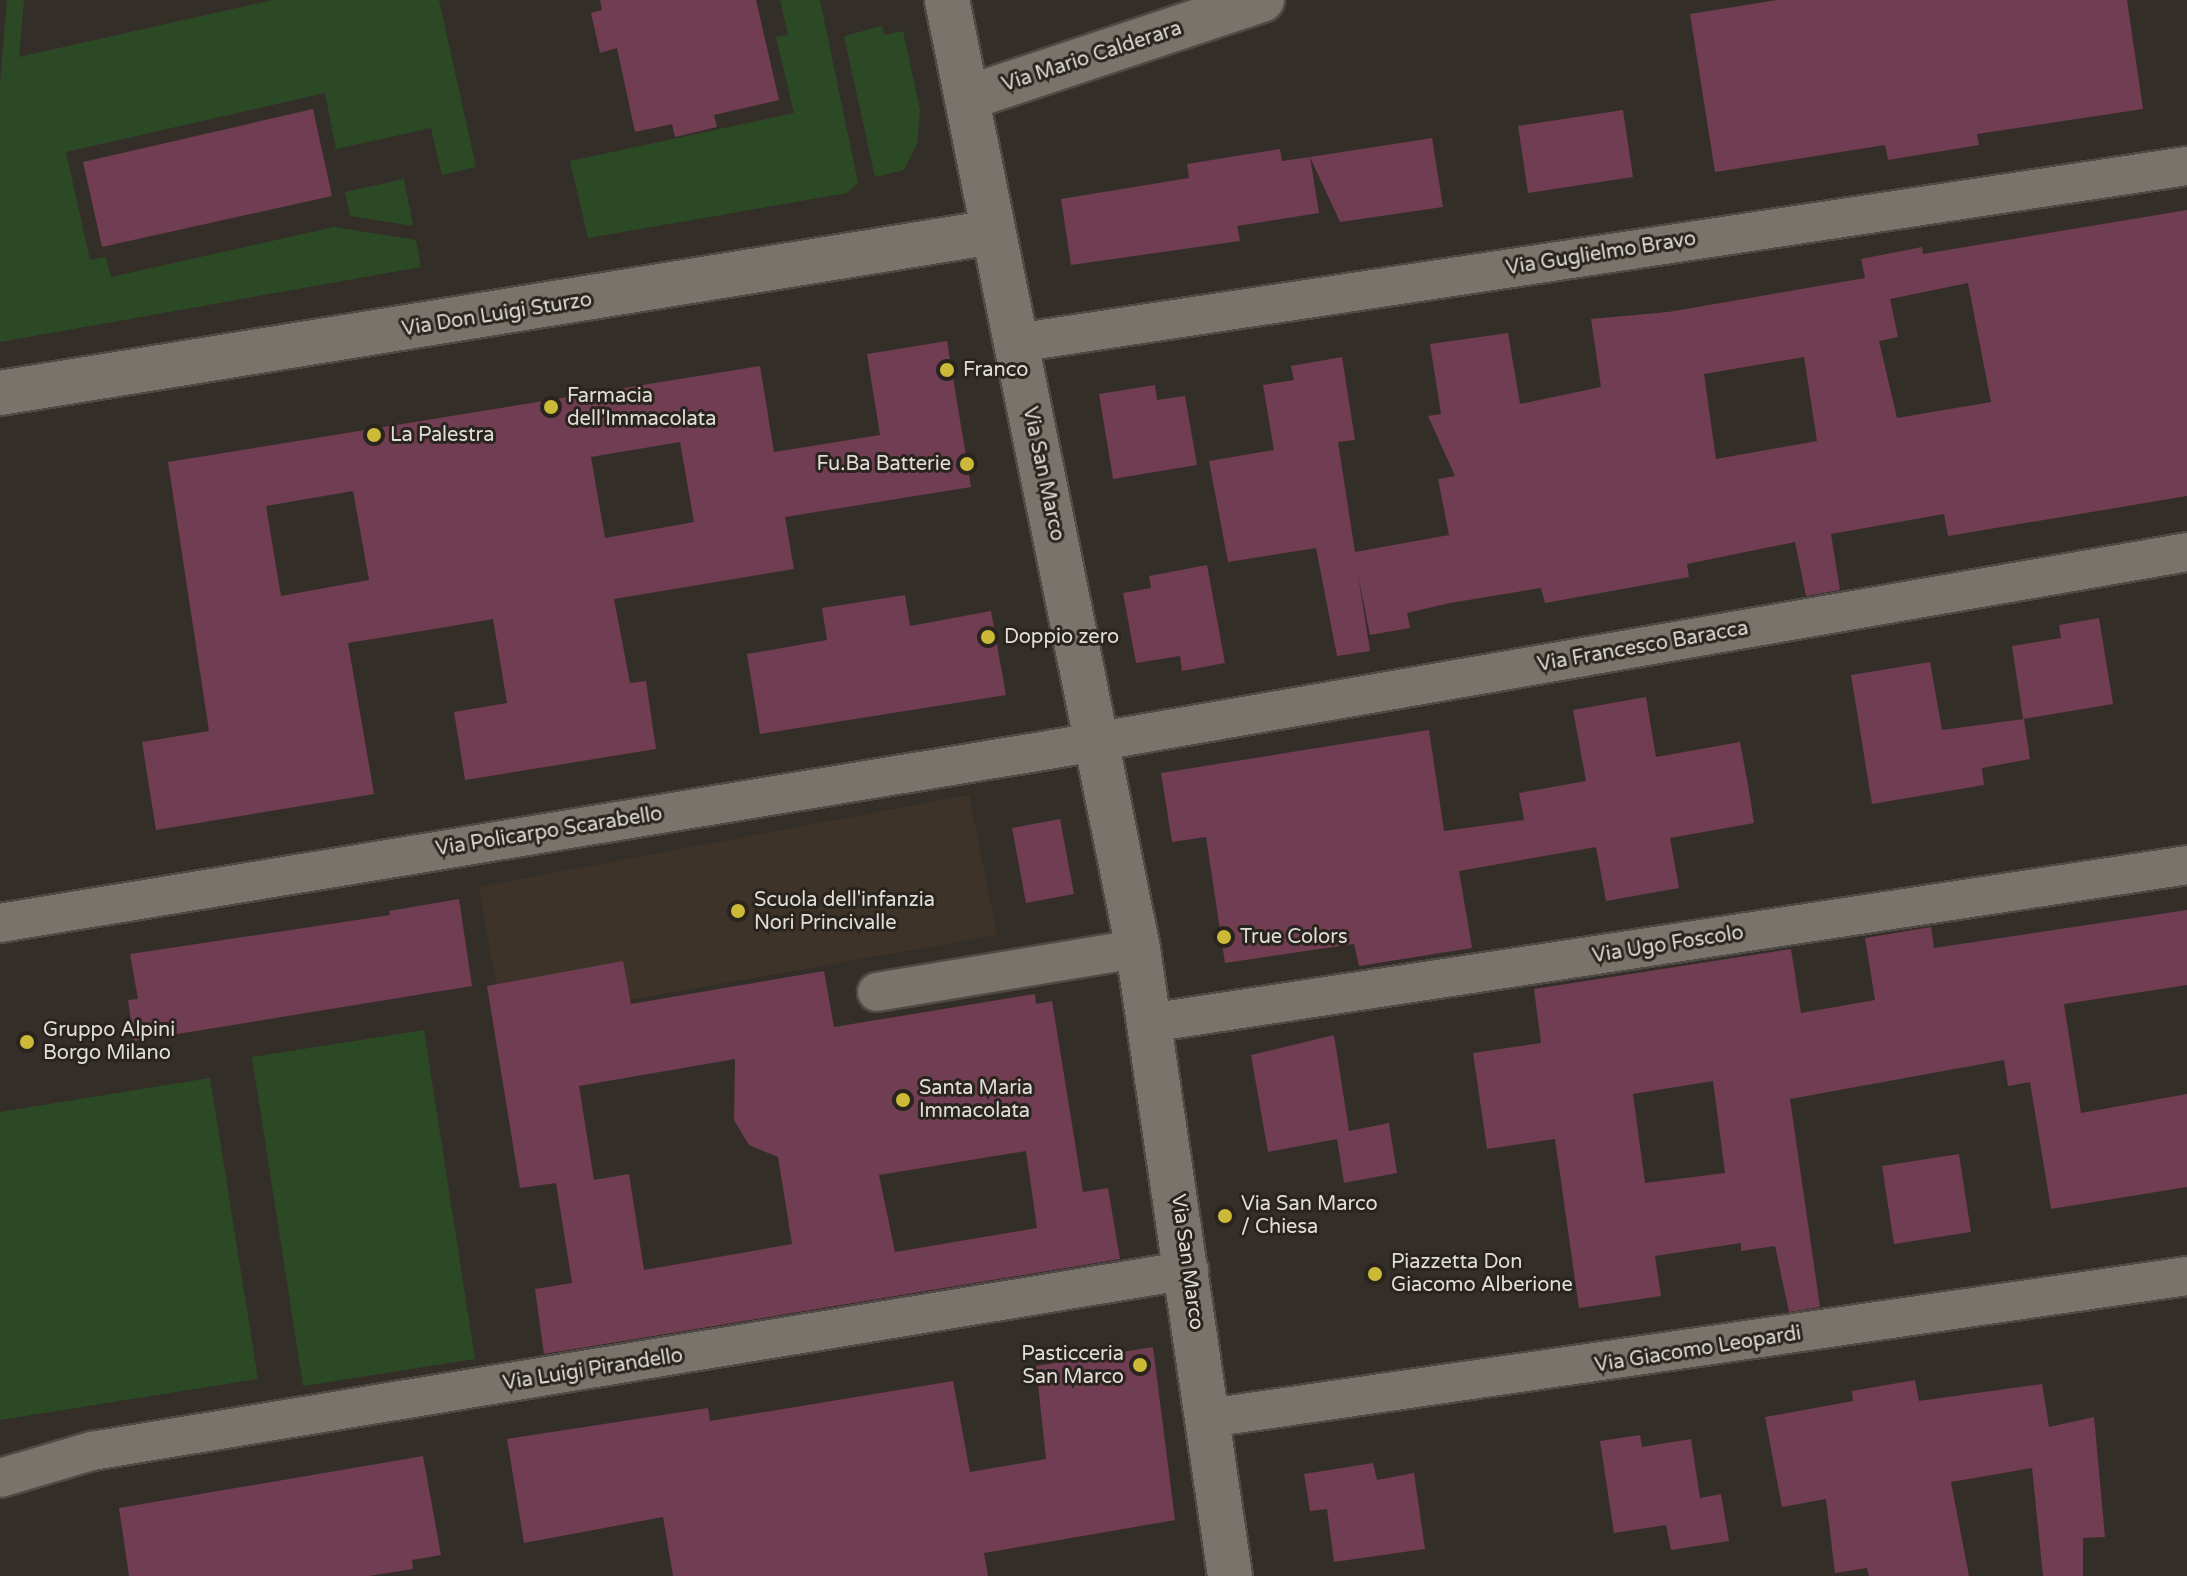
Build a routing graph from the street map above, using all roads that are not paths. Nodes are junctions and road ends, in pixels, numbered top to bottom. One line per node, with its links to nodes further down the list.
1 (947, 0): 3 (main road, Via San Marco)
2 (1262, 0): 3 (main road, Via Mario Calderara)
3 (967, 98): 5 (main road, Via San Marco)
4 (2187, 166): 6 (street, Via Guglielmo Bravo)
5 (993, 232): 6 (main road, Via San Marco); 7 (main road, Via Don Luigi Sturzo)
6 (1016, 343): 9 (main road, Via San Marco)
7 (0, 393)
8 (2187, 552): 9 (street, Via Francesco Baracca)
9 (1098, 741): 11 (street, Via Policarpo Scarabello); 12 (main road, Via San Marco)
10 (2187, 865): 14 (street, Via Ugo Foscolo)
11 (0, 923)
12 (1138, 949): 13 (street); 14 (main road, Via San Marco)
13 (877, 992)
14 (1149, 1023): 15 (main road, Via San Marco)
15 (1189, 1270): 17 (main road, Via San Marco); 18 (street, Via Luigi Pirandello)
16 (2187, 1276): 17 (street, Via Giacomo Leopardi)
17 (1209, 1418): 19 (main road, Via San Marco)
18 (0, 1478)
19 (1230, 1576)

